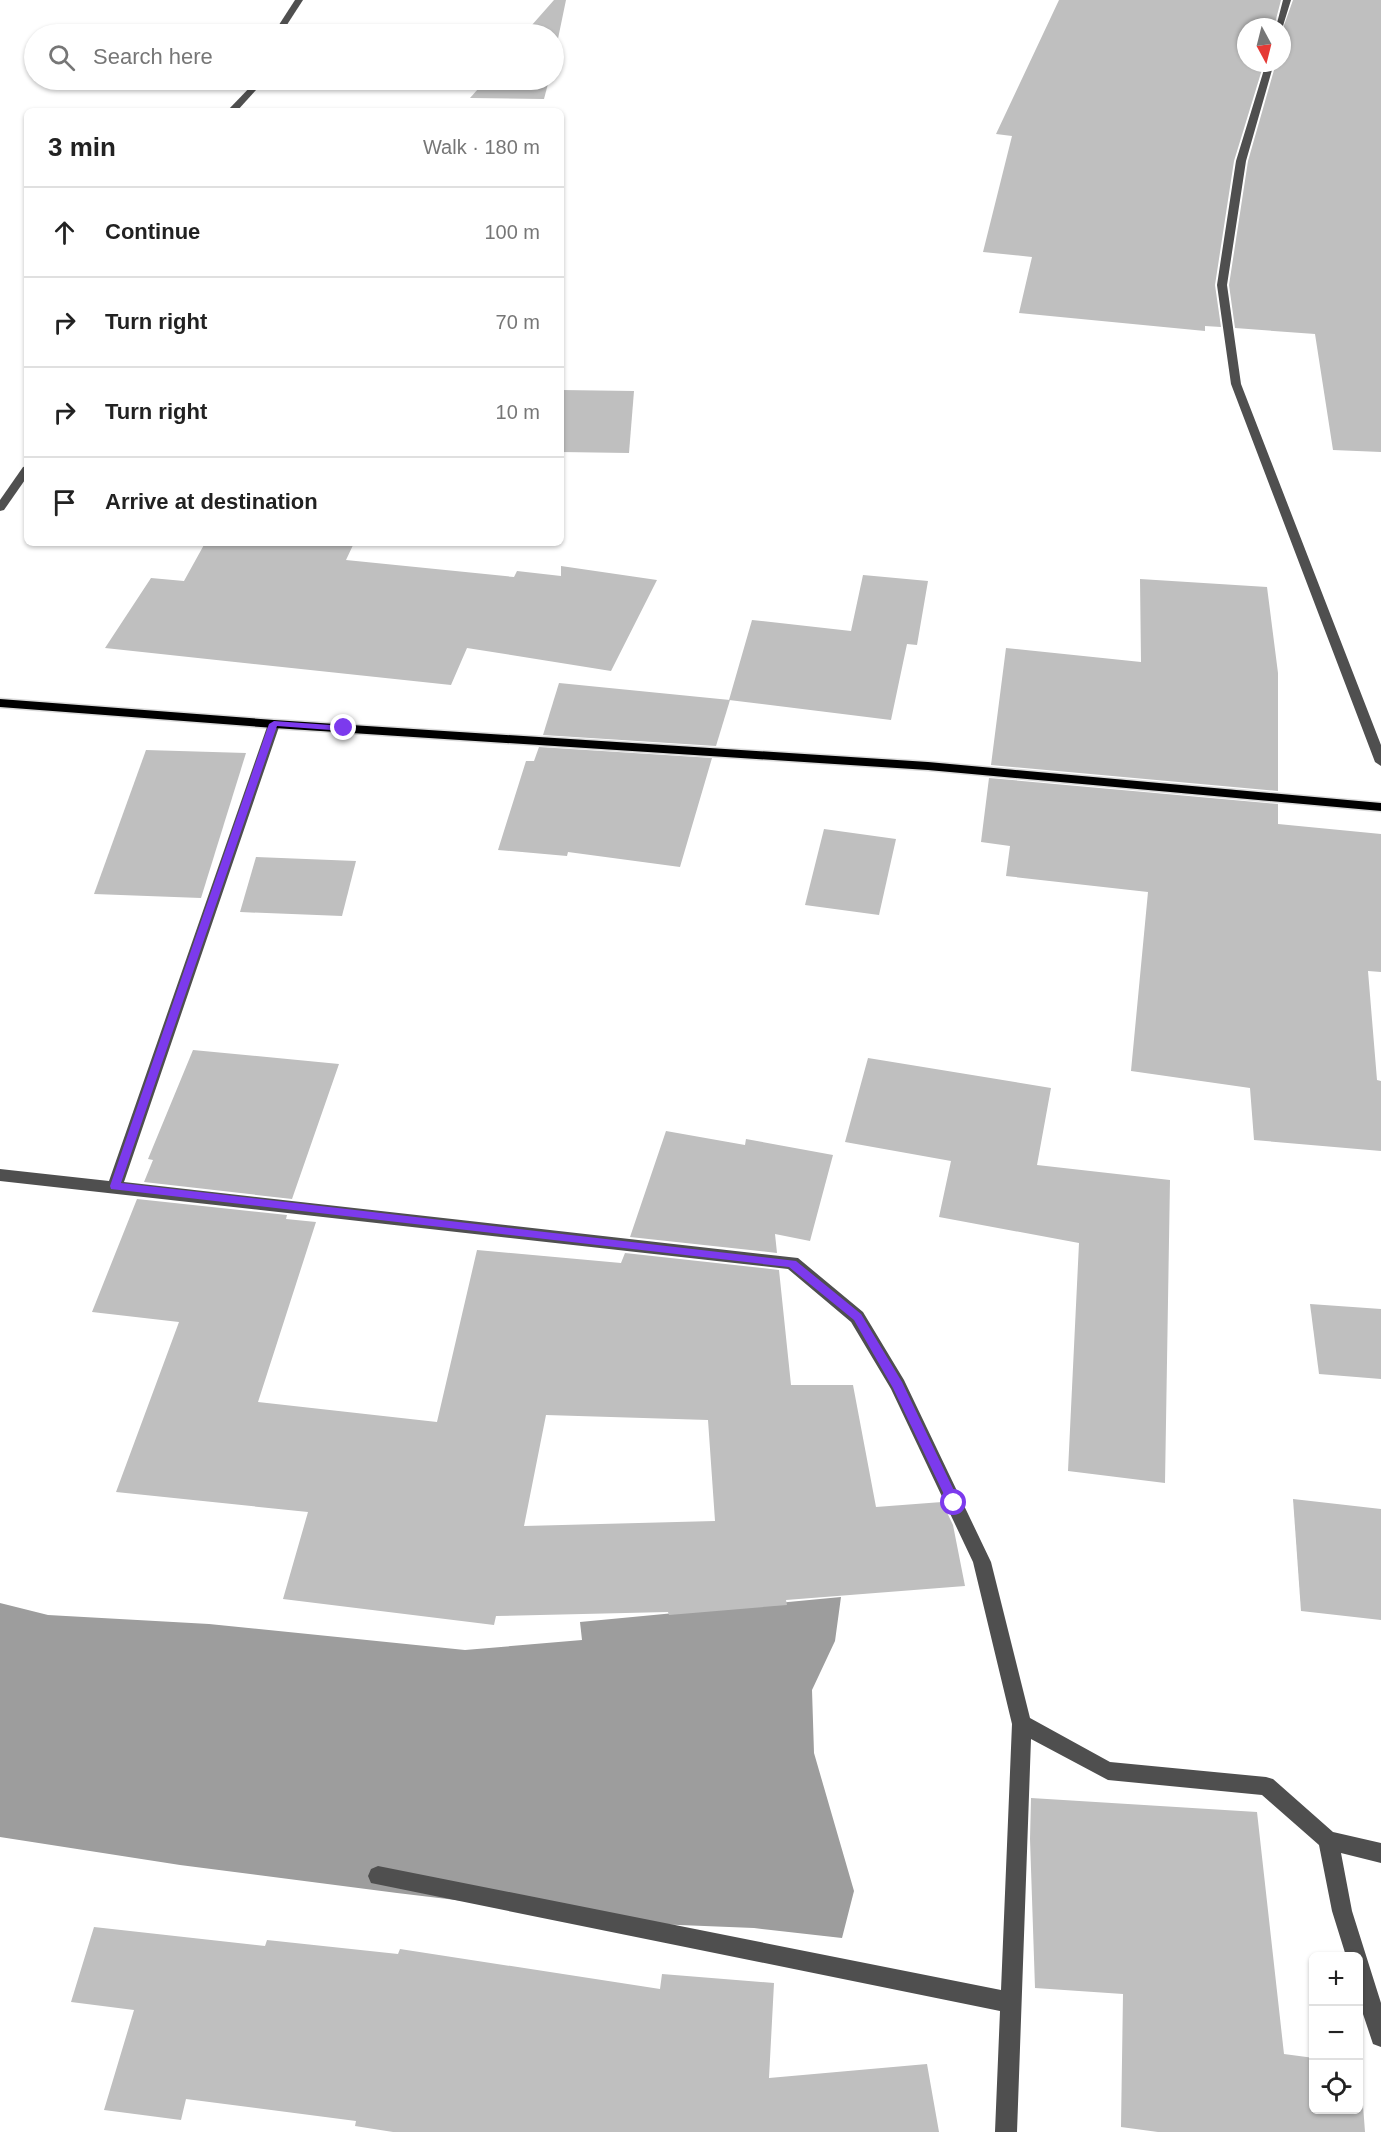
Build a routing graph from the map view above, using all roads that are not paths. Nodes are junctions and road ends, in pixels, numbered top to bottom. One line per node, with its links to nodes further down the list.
1 (299, 0): 4 (street)
2 (1287, 0): 3 (street)
3 (1282, 18)
4 (283, 24)
5 (1267, 72): 12 (street)
6 (251, 90): 7 (street)
7 (233, 108)
8 (24, 473): 9 (street)
9 (0, 508)
10 (0, 703): 11 (main road)
11 (274, 724): 13 (main road); 15 (street)
12 (1381, 762)
13 (1381, 807)
14 (0, 1175): 15 (street)
15 (115, 1186): 16 (street)
16 (1022, 1724): 17 (street); 22 (street)
17 (1328, 1840): 18 (street); 20 (street)
18 (1381, 1853)
19 (378, 1876): 22 (street)
20 (1355, 1952)
21 (1363, 1977): 23 (street)
22 (1011, 2003): 24 (street)
23 (1381, 2036)
24 (1006, 2132)

